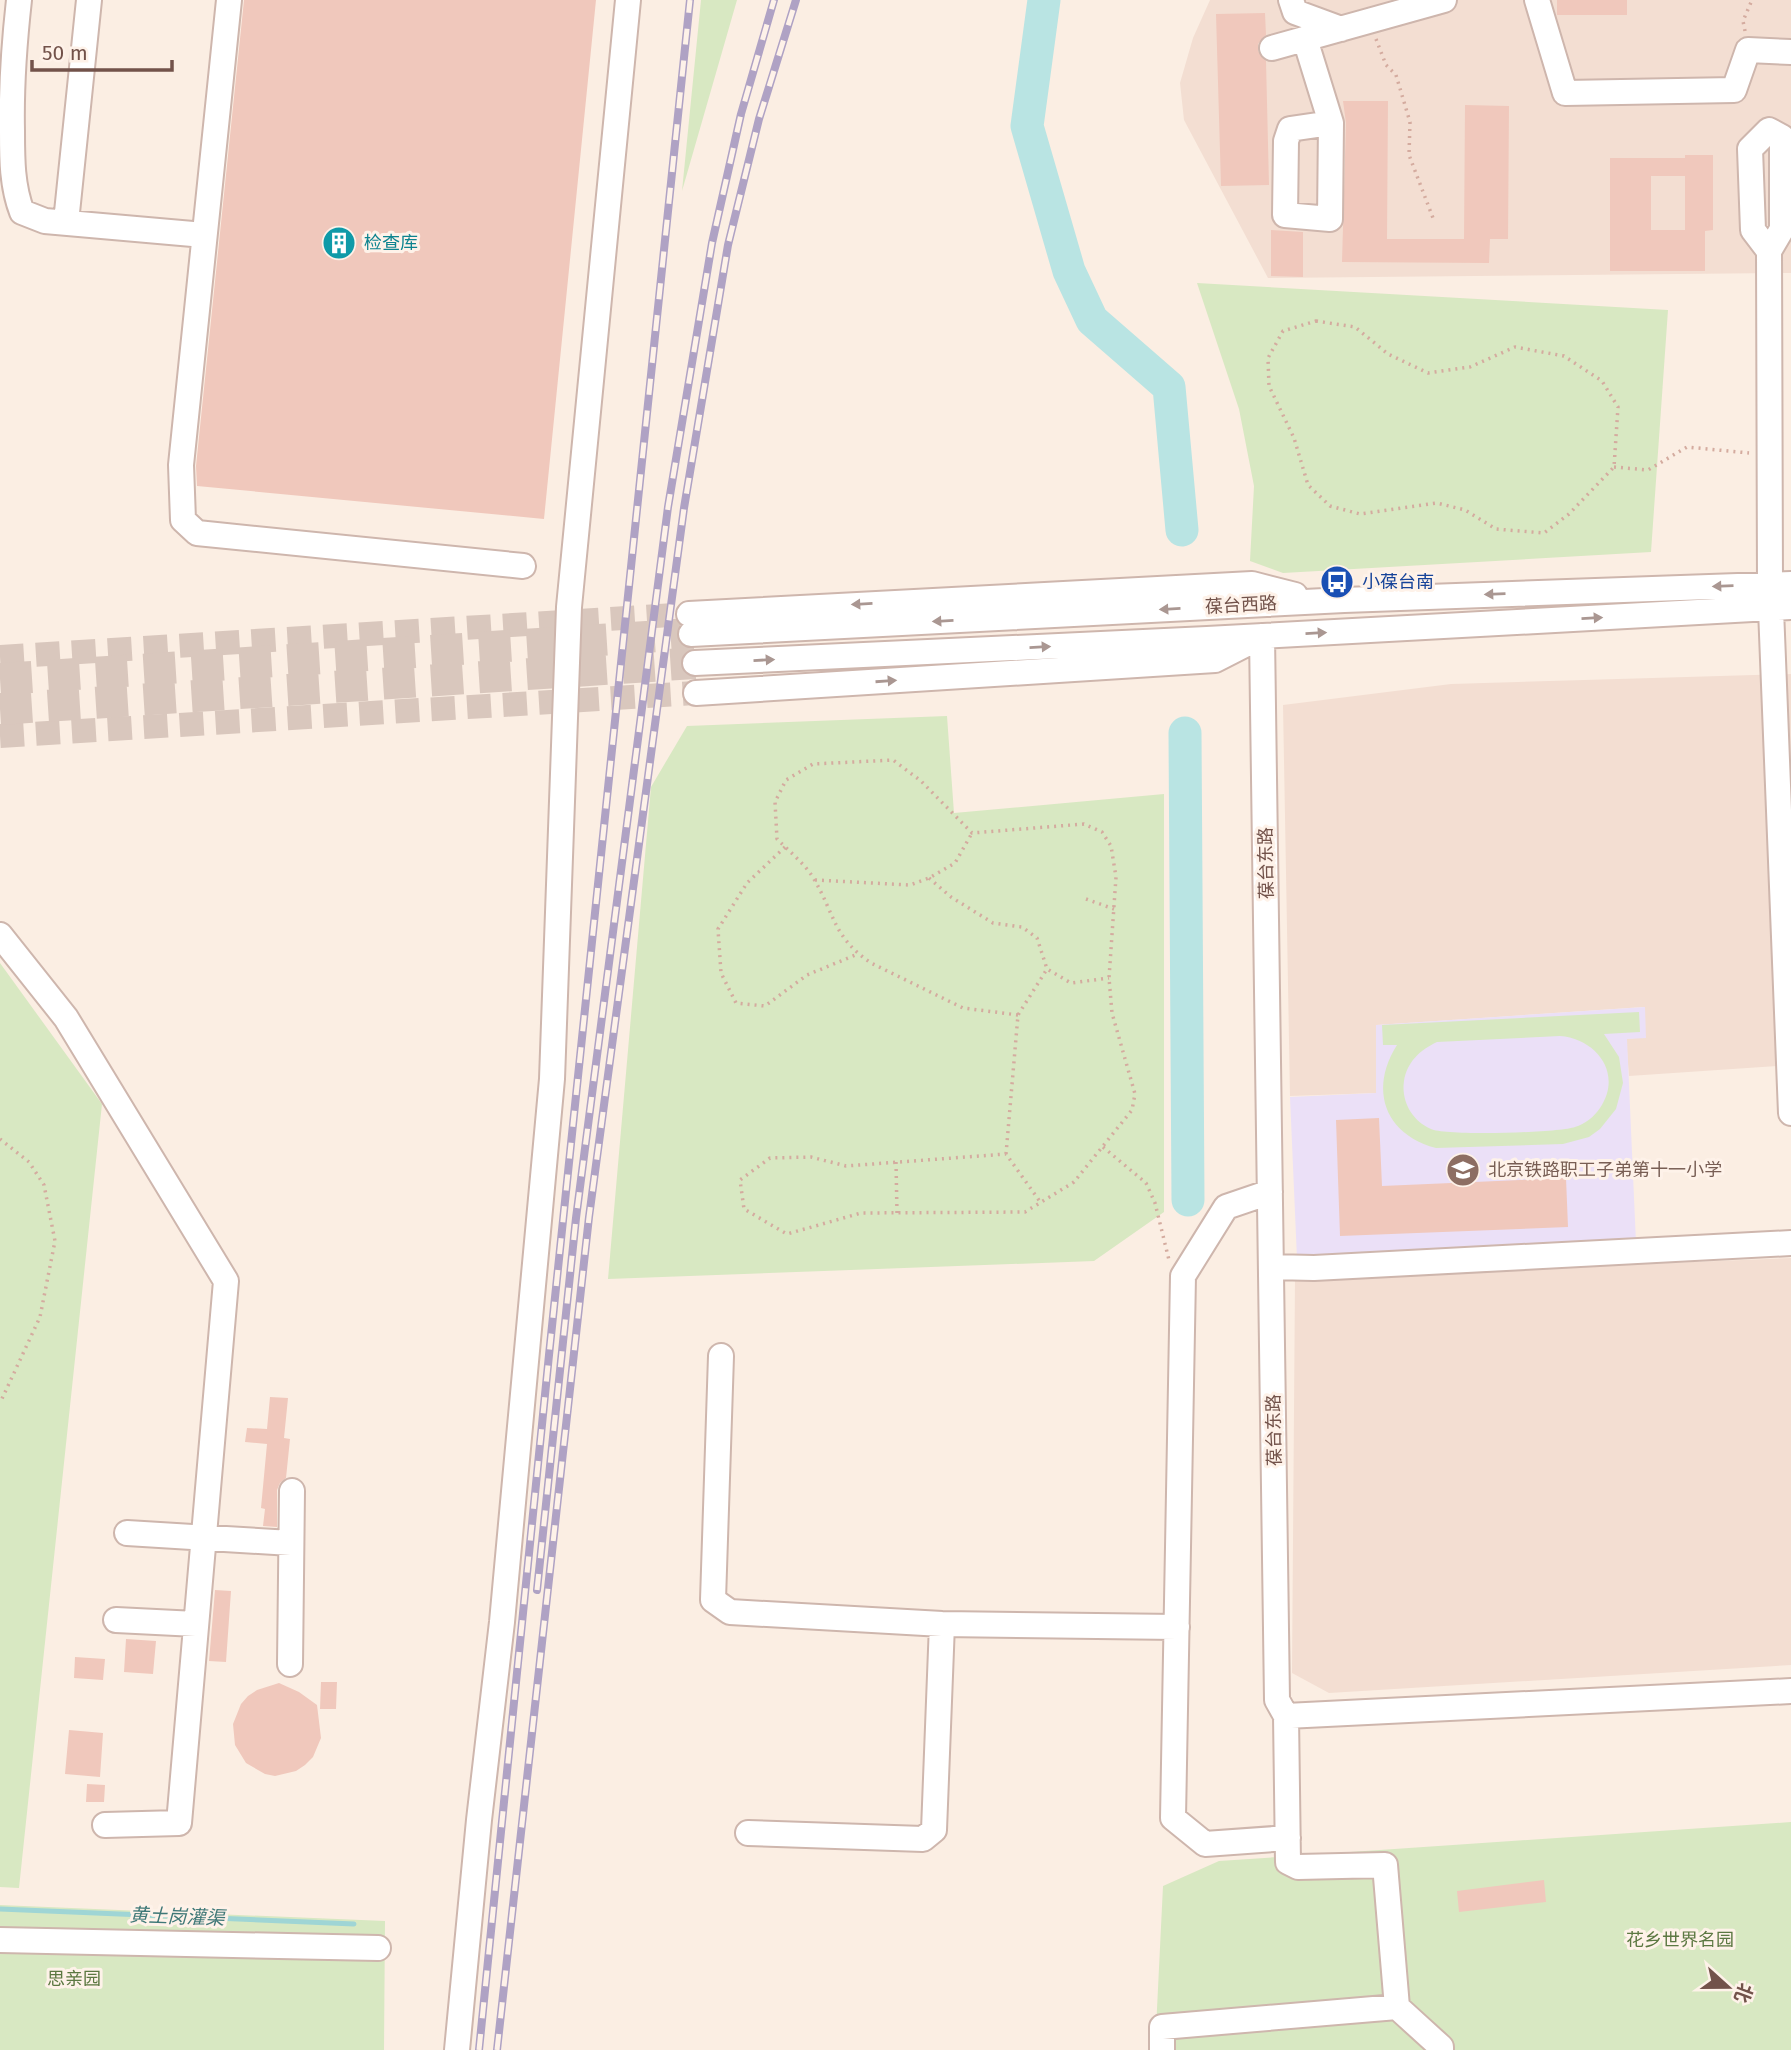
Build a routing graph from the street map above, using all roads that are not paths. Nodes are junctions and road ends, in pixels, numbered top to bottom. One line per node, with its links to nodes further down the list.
1 (19, 0): 13 (street)
2 (89, 0): 14 (street)
3 (229, 0): 15 (street)
4 (628, 0): 47 (street)
5 (1291, 0): 8 (street)
6 (1444, 0): 8 (street)
7 (1537, 0): 11 (street)
8 (1341, 29): 9 (street)
9 (1305, 39): 10 (street); 12 (street)
10 (1272, 48)
11 (1791, 52)
12 (1331, 123)
13 (6, 161): 14 (street)
14 (66, 222): 15 (street)
15 (204, 235): 17 (street)
16 (1769, 251): 18 (street)
17 (523, 566)
18 (1781, 596): 19 (street, 葆台西路, one-way to 19); 20 (street, 葆台西路, one-way to 18); 23 (street)
19 (690, 624)
20 (1262, 636): 21 (street, 葆台西路, one-way to 20); 22 (street, one-way to 20); 26 (street, 葆台东路)
21 (695, 663)
22 (696, 693)
23 (1787, 933): 25 (street)
24 (0, 935): 32 (street)
25 (1791, 1113)
26 (1270, 1192): 28 (street, 葆台东路); 37 (street)
27 (1791, 1243): 28 (street)
28 (1271, 1266): 40 (street, 葆台东路)
29 (721, 1356): 36 (street)
30 (292, 1491): 33 (street)
31 (127, 1533): 32 (street)
32 (203, 1538): 33 (street); 35 (street)
33 (291, 1543): 38 (street)
34 (116, 1620): 35 (street)
35 (196, 1624): 41 (street)
36 (942, 1624): 37 (street); 42 (street)
37 (1177, 1628): 43 (street)
38 (290, 1664)
39 (1791, 1691): 40 (street)
40 (1286, 1716): 43 (street, 葆台东路)
41 (105, 1825)
42 (748, 1833)
43 (1288, 1838): 46 (street, 葆台东路)
44 (0, 1940): 45 (street)
45 (378, 1948)
46 (1397, 2007): 48 (street); 49 (street)
47 (457, 2050)
48 (1162, 2050)
49 (1441, 2050)

